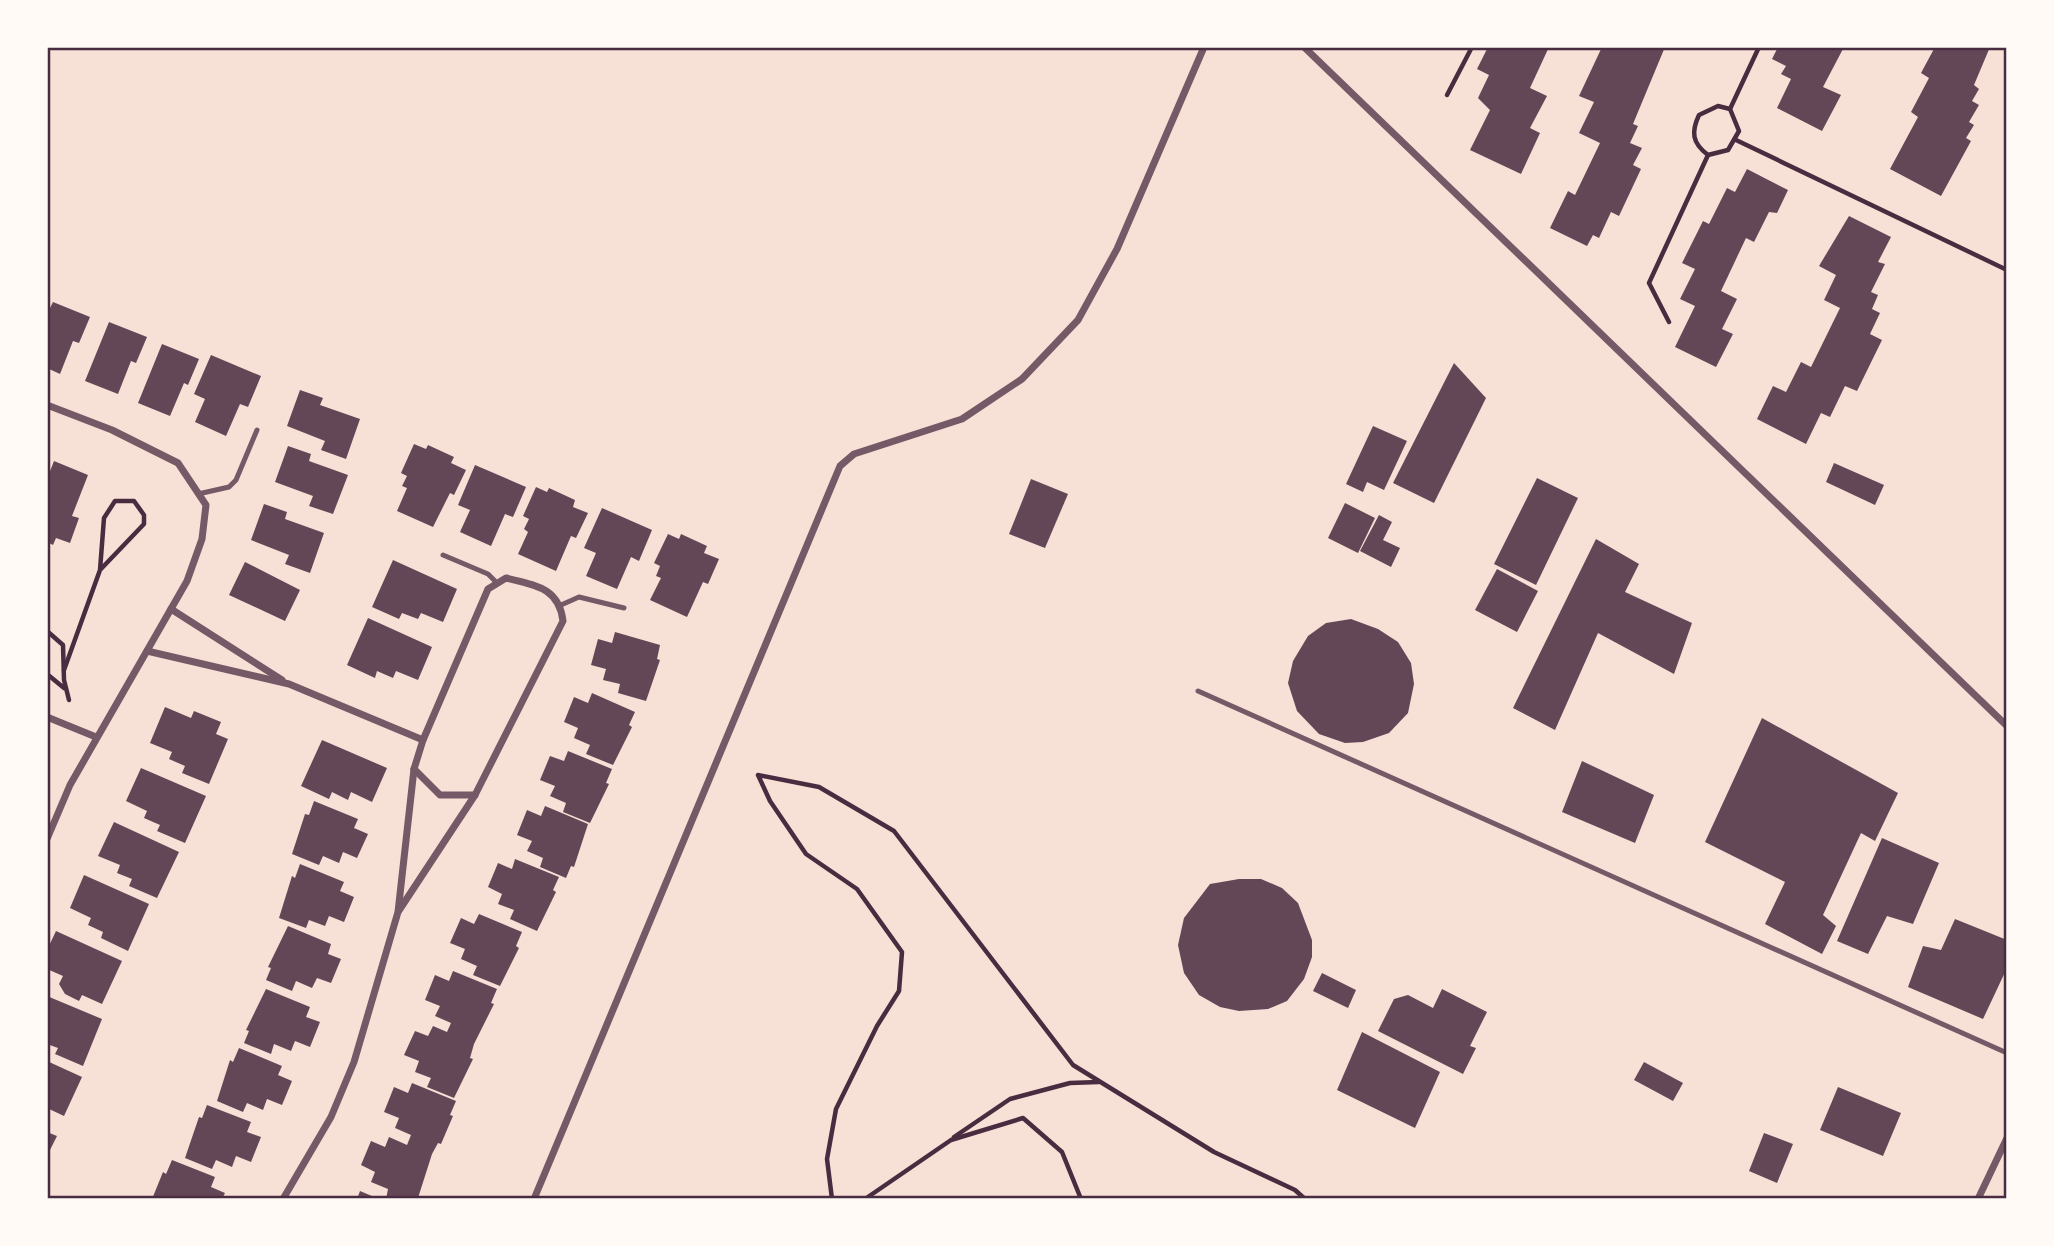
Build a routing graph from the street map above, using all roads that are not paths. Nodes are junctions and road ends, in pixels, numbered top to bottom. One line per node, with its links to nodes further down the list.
1 (1204, 47): 25 (street)
2 (1304, 47): 15 (street)
3 (47, 405): 5 (street)
4 (257, 430): 5 (lane)
5 (198, 494): 10 (street)
6 (443, 555): 7 (lane)
7 (495, 582): 8 (street); 17 (street)
8 (561, 605): 9 (lane); 19 (street)
9 (624, 608)
10 (171, 609): 11 (street); 12 (street)
11 (146, 651): 12 (street); 16 (street)
12 (289, 684): 17 (street)
13 (1198, 691): 22 (lane)
14 (47, 717): 16 (street)
15 (2007, 726)
16 (96, 737): 20 (street)
17 (423, 740): 18 (street)
18 (414, 769): 19 (street); 21 (street)
19 (475, 795): 21 (street)
20 (47, 839)
21 (398, 912): 24 (street)
22 (2007, 1052)
23 (2007, 1138): 26 (street)
24 (283, 1199)
25 (534, 1199)
26 (1978, 1199)

